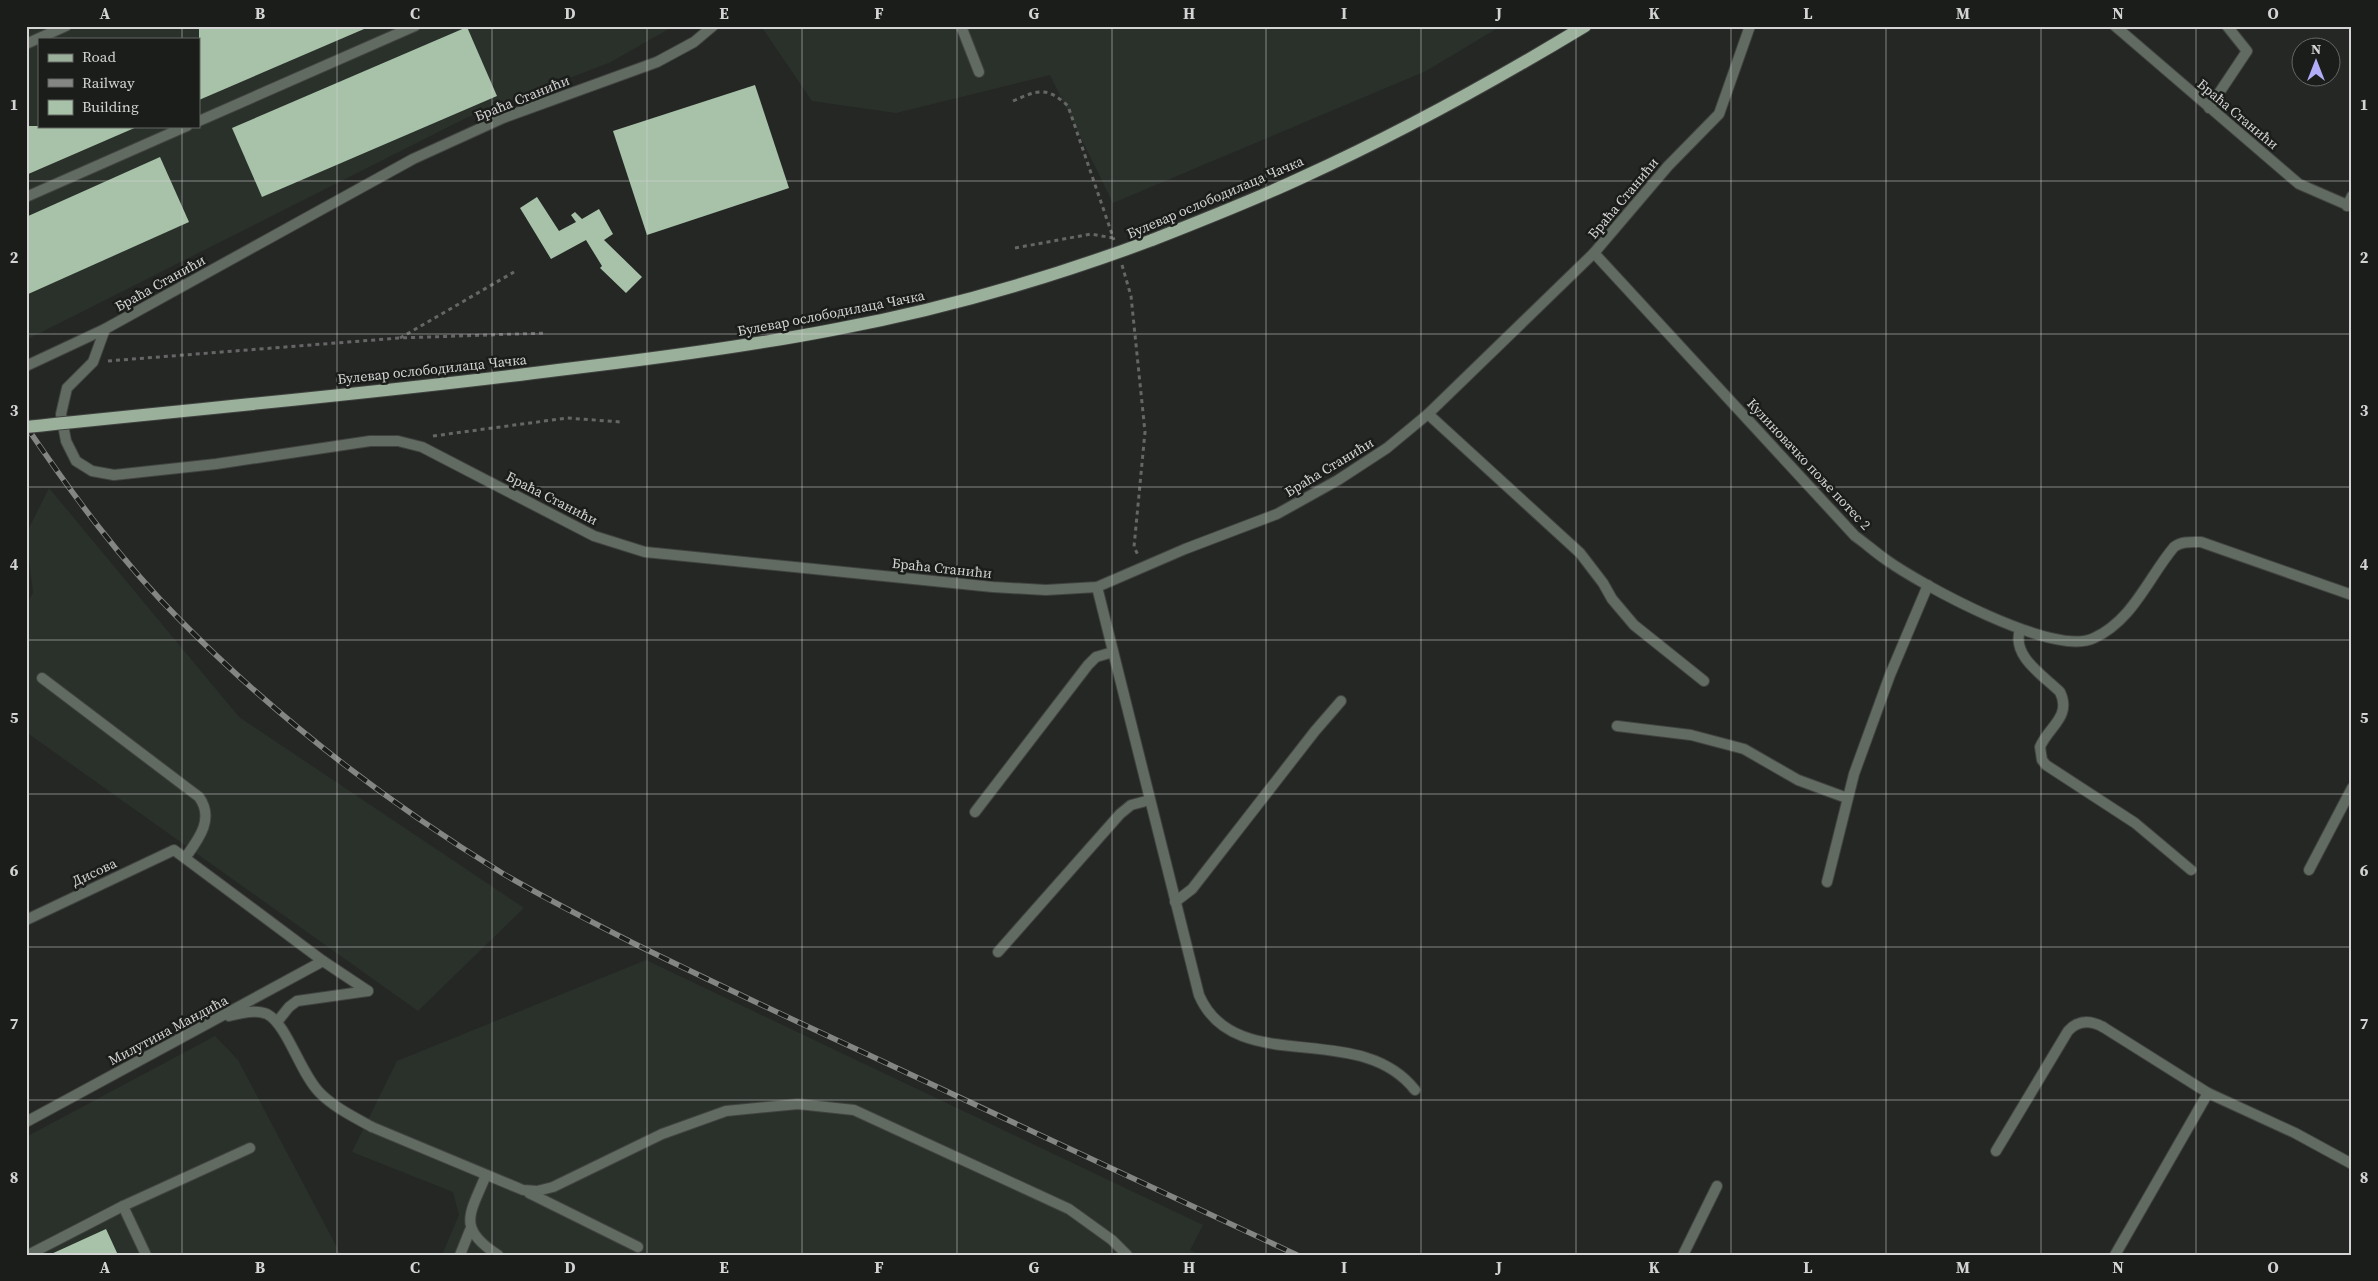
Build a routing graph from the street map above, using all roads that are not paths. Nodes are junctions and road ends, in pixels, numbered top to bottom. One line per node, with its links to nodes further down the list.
1 (66, 26): 9 (street)
2 (415, 26): 14 (street)
3 (713, 26): 19 (street, Браћа Станићи)
4 (961, 26): 12 (street)
5 (1585, 26): 22 (main road, Булевар ослободилаца Чачка, bridge)
6 (1750, 26): 18 (street, Браћа Станићи)
7 (2115, 26): 13 (street, Браћа Станићи)
8 (2231, 28): 13 (street)
9 (39, 38)
10 (38, 39): 11 (street)
11 (26, 44)
12 (979, 72)
13 (2210, 108): 17 (street, Браћа Станићи)
14 (200, 121)
15 (182, 128): 16 (street)
16 (26, 197)
17 (2350, 203)
18 (1594, 253): 21 (street, Браћа Станићи); 23 (street, Кулиновачко поље потес 2)
19 (105, 330): 20 (street, Браћа Станићи); 24 (street, Браћа Станићи)
20 (26, 366)
21 (1428, 414): 24 (street, Браћа Станићи); 29 (street)
22 (26, 427)
23 (1928, 585): 26 (street, Кулиновачко поље потес 2); 33 (street)
24 (1097, 587): 27 (street)
25 (2352, 595): 26 (street, Кулиновачко поље потес 2)
26 (2020, 630): 37 (street)
27 (1113, 652): 34 (street); 35 (street)
28 (42, 678): 36 (street)
29 (1704, 681)
30 (1342, 701): 40 (street)
31 (1617, 726): 33 (street)
32 (2352, 788): 38 (street)
33 (1847, 798): 39 (street)
34 (1150, 800): 40 (street); 42 (street)
35 (975, 812)
36 (185, 858): 41 (street, Дисова); 43 (street)
37 (2190, 870)
38 (2309, 870)
39 (1827, 882)
40 (1176, 902): 46 (street)
41 (26, 920)
42 (998, 952)
43 (323, 961): 44 (street, Милутина Мандића); 45 (street)
44 (217, 1019): 45 (street); 48 (street, Милутина Мандића)
45 (277, 1022): 52 (street)
46 (1414, 1090)
47 (2208, 1093): 50 (street); 51 (street); 64 (street)
48 (26, 1122)
49 (250, 1148): 55 (street)
50 (1996, 1151)
51 (2352, 1164)
52 (486, 1175): 54 (street); 56 (street)
53 (1717, 1186): 63 (street)
54 (523, 1190): 57 (street); 62 (street)
55 (123, 1206): 58 (street); 59 (street)
56 (470, 1230): 60 (street); 61 (street)
57 (638, 1247)
58 (28, 1255)
59 (146, 1255)
60 (460, 1255)
61 (498, 1255)
62 (1127, 1255)
63 (1683, 1255)
64 (2115, 1255)

